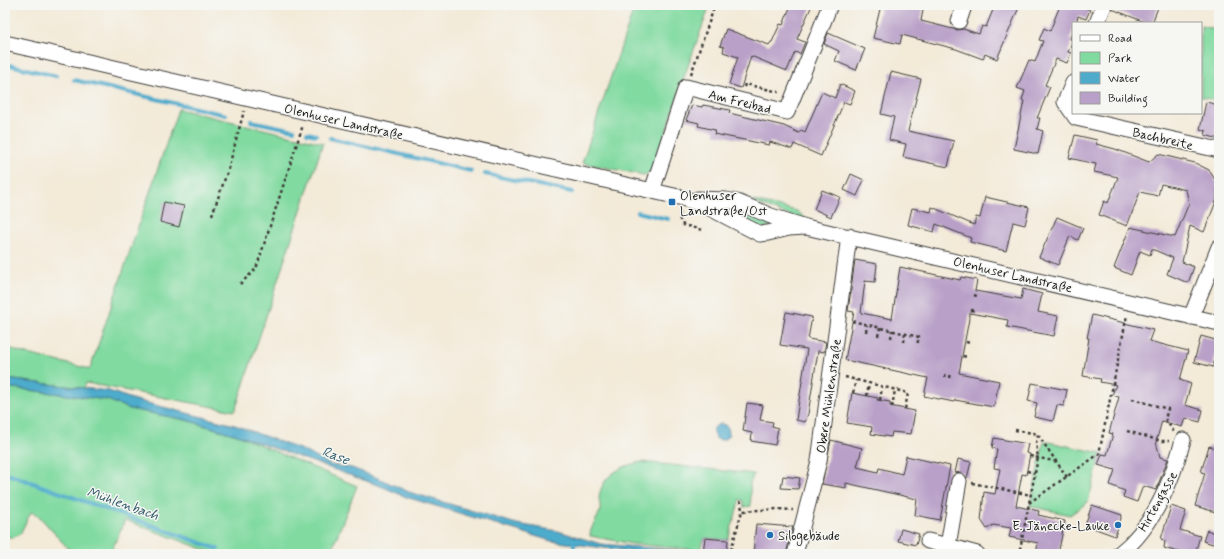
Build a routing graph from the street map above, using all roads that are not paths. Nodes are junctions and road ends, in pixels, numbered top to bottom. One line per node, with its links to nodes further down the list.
1 (830, 5): 11 (street, Am Freibad)
2 (963, 5): 4 (street)
3 (1104, 5): 5 (street)
4 (959, 21)
5 (1097, 22)
6 (5, 43): 11 (street, Olenhuser Landstraße)
7 (1072, 85): 8 (street, Bachbreite)
8 (1072, 112)
9 (1073, 114): 10 (street, Bachbreite)
10 (1219, 150)
11 (652, 191): 12 (street, Olenhuser Landstraße)
12 (683, 198): 13 (street, Olenhuser Landstraße); 13 (street, Olenhuser Landstraße)
13 (806, 227): 14 (street, Olenhuser Landstraße)
14 (849, 236): 16 (street, Olenhuser Landstraße); 22 (street, Obere Mühlenstraße)
15 (1219, 247): 16 (street)
16 (1191, 317): 17 (street, Olenhuser Landstraße)
17 (1219, 324)
18 (1183, 440): 24 (street, Hirtengasse)
19 (959, 481): 21 (street)
20 (928, 541): 21 (street)
21 (948, 546): 23 (street)
22 (794, 554)
23 (977, 554)
24 (1119, 554)

